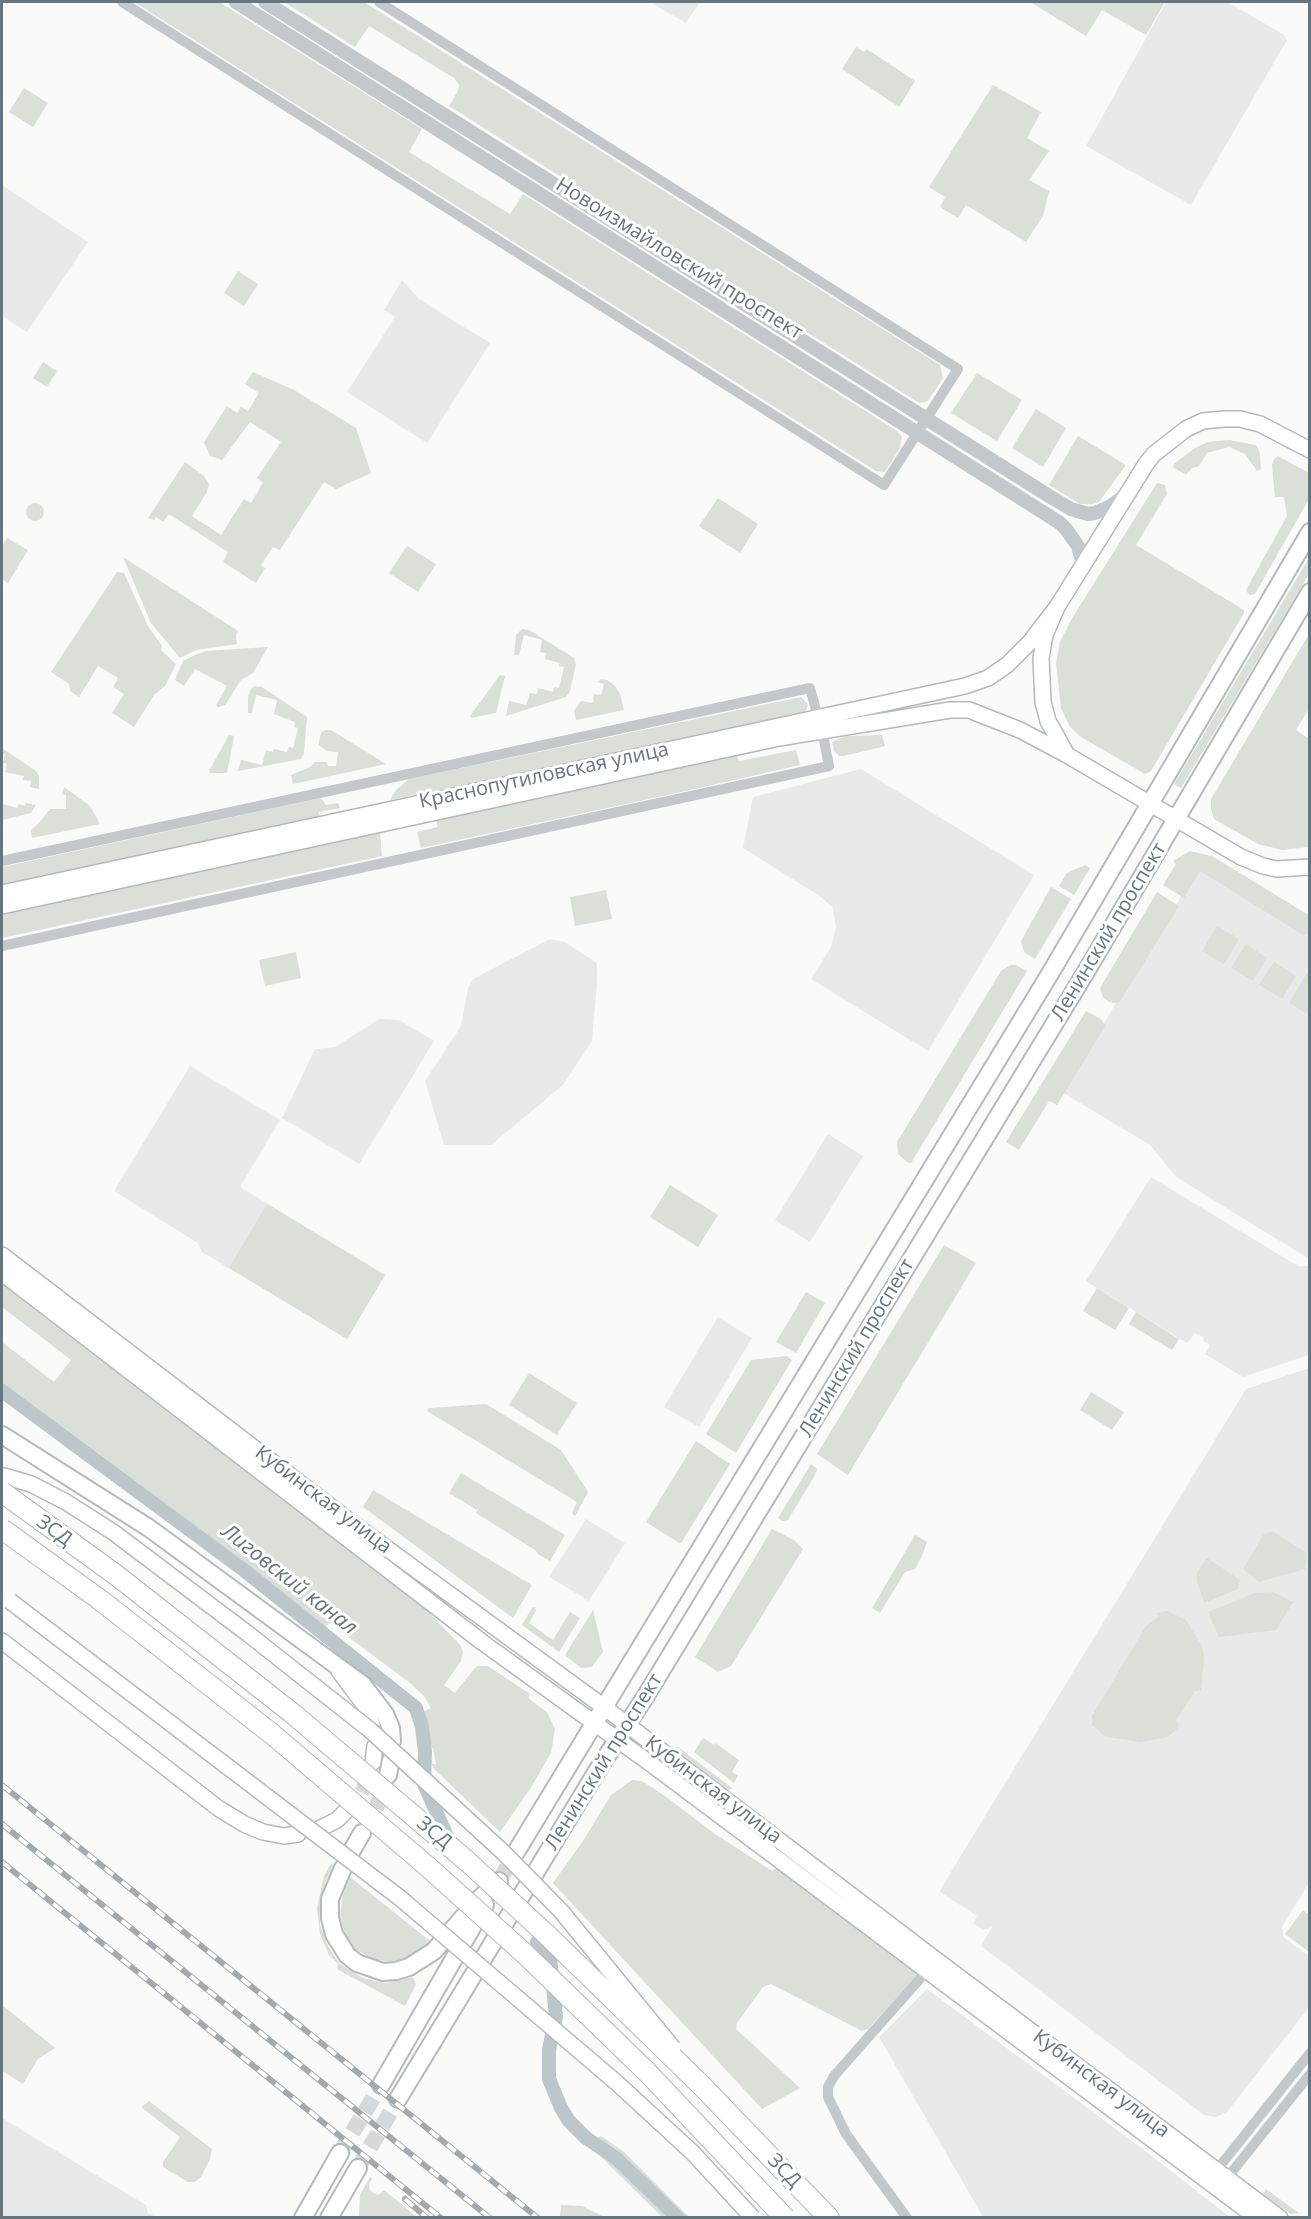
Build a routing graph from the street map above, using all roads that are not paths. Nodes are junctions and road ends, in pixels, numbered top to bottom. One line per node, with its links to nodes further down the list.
1 (122, 2): 6 (street)
2 (236, 2): 6 (street, Новоизмайловский проспект)
3 (265, 2): 5 (street, Новоизмайловский проспект)
4 (378, 2): 5 (street)
5 (926, 419): 6 (street); 8 (street, Новоизмайловский проспект)
6 (918, 433): 10 (street, Новоизмайловский проспект)
7 (1310, 450): 8 (main road)
8 (1128, 494): 10 (main road)
9 (1310, 532): 15 (main road, Ленинский проспект)
10 (1083, 565): 12 (main road)
11 (1310, 592): 16 (main road, Ленинский проспект)
12 (1057, 607): 13 (main road, Краснопутиловская улица); 14 (main road)
13 (820, 723): 14 (main road, Краснопутиловская улица); 17 (street); 19 (main road, Краснопутиловская улица); 20 (main road, Краснопутиловская улица); 21 (street)
14 (1067, 755): 15 (main road, Краснопутиловская улица)
15 (1150, 804): 16 (main road, Краснопутиловская улица); 30 (main road, Ленинский проспект)
16 (1176, 819): 18 (main road, Краснопутиловская улица); 33 (main road, Ленинский проспект)
17 (2, 861)
18 (1310, 867)
19 (2, 893)
20 (2, 906)
21 (2, 946)
22 (2, 1256): 30 (main road, Кубинская улица)
23 (2, 1273): 32 (main road, Кубинская улица)
24 (2, 1435): 29 (main road)
25 (3, 1484): 49 (highway, ЗСД, bridge); 49 (main road, bridge)
26 (2, 1529): 57 (highway, ЗСД, bridge)
27 (6, 1598): 56 (main road, bridge)
28 (2, 1641): 41 (main road)
29 (334, 1664): 31 (main road); 35 (main road)
30 (604, 1707): 32 (main road, Ленинский проспект); 33 (main road, Кубинская улица)
31 (372, 1724)
32 (594, 1724): 34 (main road, Кубинская улица); 43 (main road, Ленинский проспект)
33 (627, 1725): 34 (main road, Ленинский проспект); 53 (main road, Кубинская улица)
34 (618, 1740): 45 (main road, Кубинская улица); 50 (main road, Ленинский проспект)
35 (392, 1741)
36 (375, 1746): 37 (main road)
37 (373, 1762)
38 (345, 1812): 39 (main road)
39 (319, 1829)
40 (363, 1833): 42 (main road)
41 (298, 1834)
42 (351, 1852)
43 (516, 1852)
44 (343, 1868): 48 (main road)
45 (926, 1972): 53 (main road, Кубинская улица); 59 (street)
46 (1310, 2053): 53 (street)
47 (1310, 2074): 53 (street)
48 (381, 2085)
49 (702, 2086): 58 (highway, ЗСД)
50 (398, 2099)
51 (340, 2153): 54 (main road)
52 (358, 2168): 55 (main road)
53 (1219, 2178): 60 (main road, Кубинская улица); 61 (main road, Кубинская улица)
54 (303, 2217)
55 (329, 2217)
56 (753, 2217)
57 (785, 2217)
58 (830, 2217)
59 (907, 2217)
60 (1257, 2217)
61 (1280, 2217)

